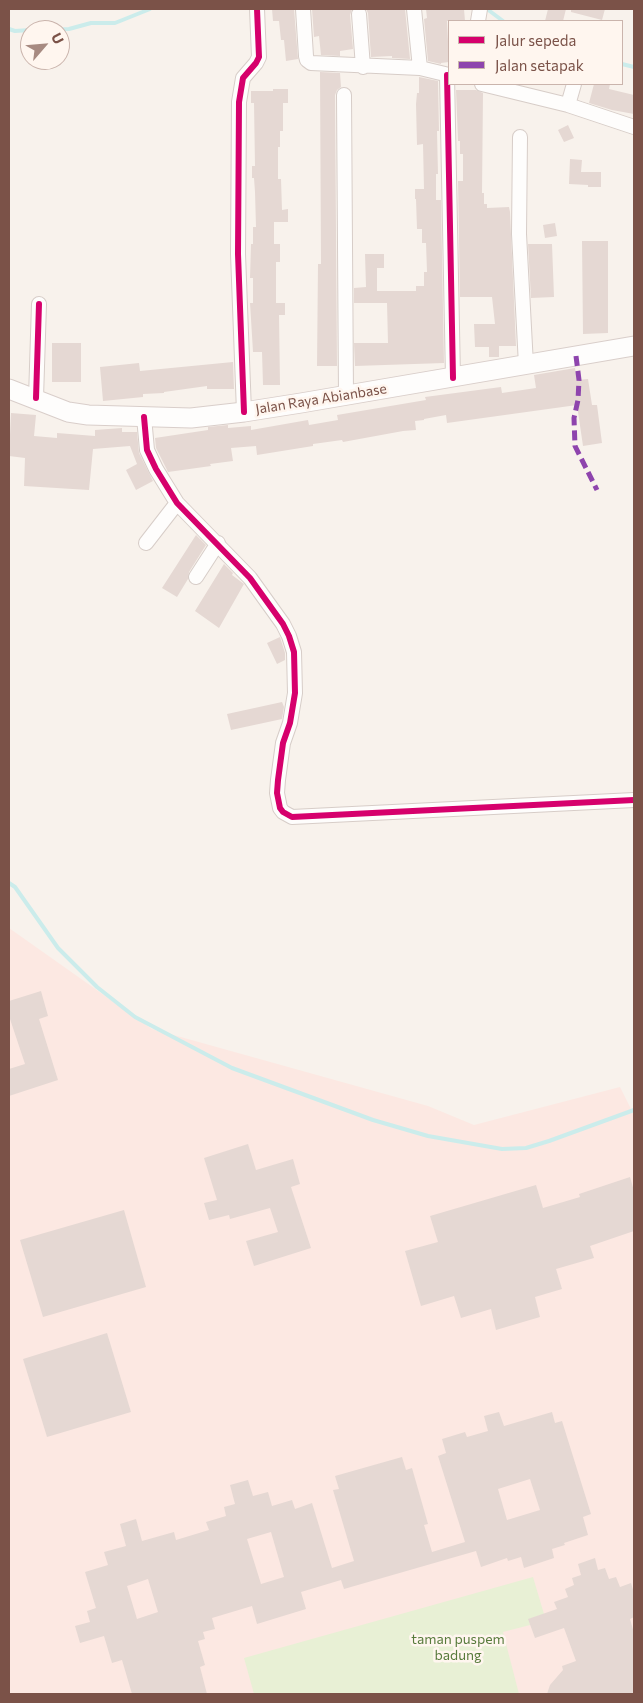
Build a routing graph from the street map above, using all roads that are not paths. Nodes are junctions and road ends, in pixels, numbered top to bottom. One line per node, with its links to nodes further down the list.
1 (303, 9): 5 (street)
2 (414, 9): 6 (street)
3 (257, 10): 23 (street)
4 (359, 14): 5 (street)
5 (363, 66): 6 (street)
6 (420, 68): 7 (street)
7 (448, 75)
8 (448, 85): 19 (street)
9 (491, 85): 11 (street)
10 (574, 85): 13 (street)
11 (527, 89): 13 (street)
12 (344, 95): 21 (street)
13 (568, 105): 14 (street)
14 (634, 127)
15 (520, 137): 18 (street)
16 (40, 304): 22 (street)
17 (634, 346): 18 (main road, Jalan Raya Abianbase)
18 (526, 365): 19 (main road, Jalan Raya Abianbase)
19 (453, 378): 21 (main road, Jalan Raya Abianbase)
20 (9, 389): 22 (main road, Jalan Raya Abianbase)
21 (346, 395): 23 (main road, Jalan Raya Abianbase)
22 (36, 398): 24 (main road, Jalan Raya Abianbase)
23 (244, 412): 24 (main road, Jalan Raya Abianbase)
24 (144, 418): 25 (street)
25 (177, 503): 26 (street); 27 (street)
26 (146, 543)
27 (218, 544): 28 (street); 29 (street)
28 (196, 577)
29 (634, 800)

